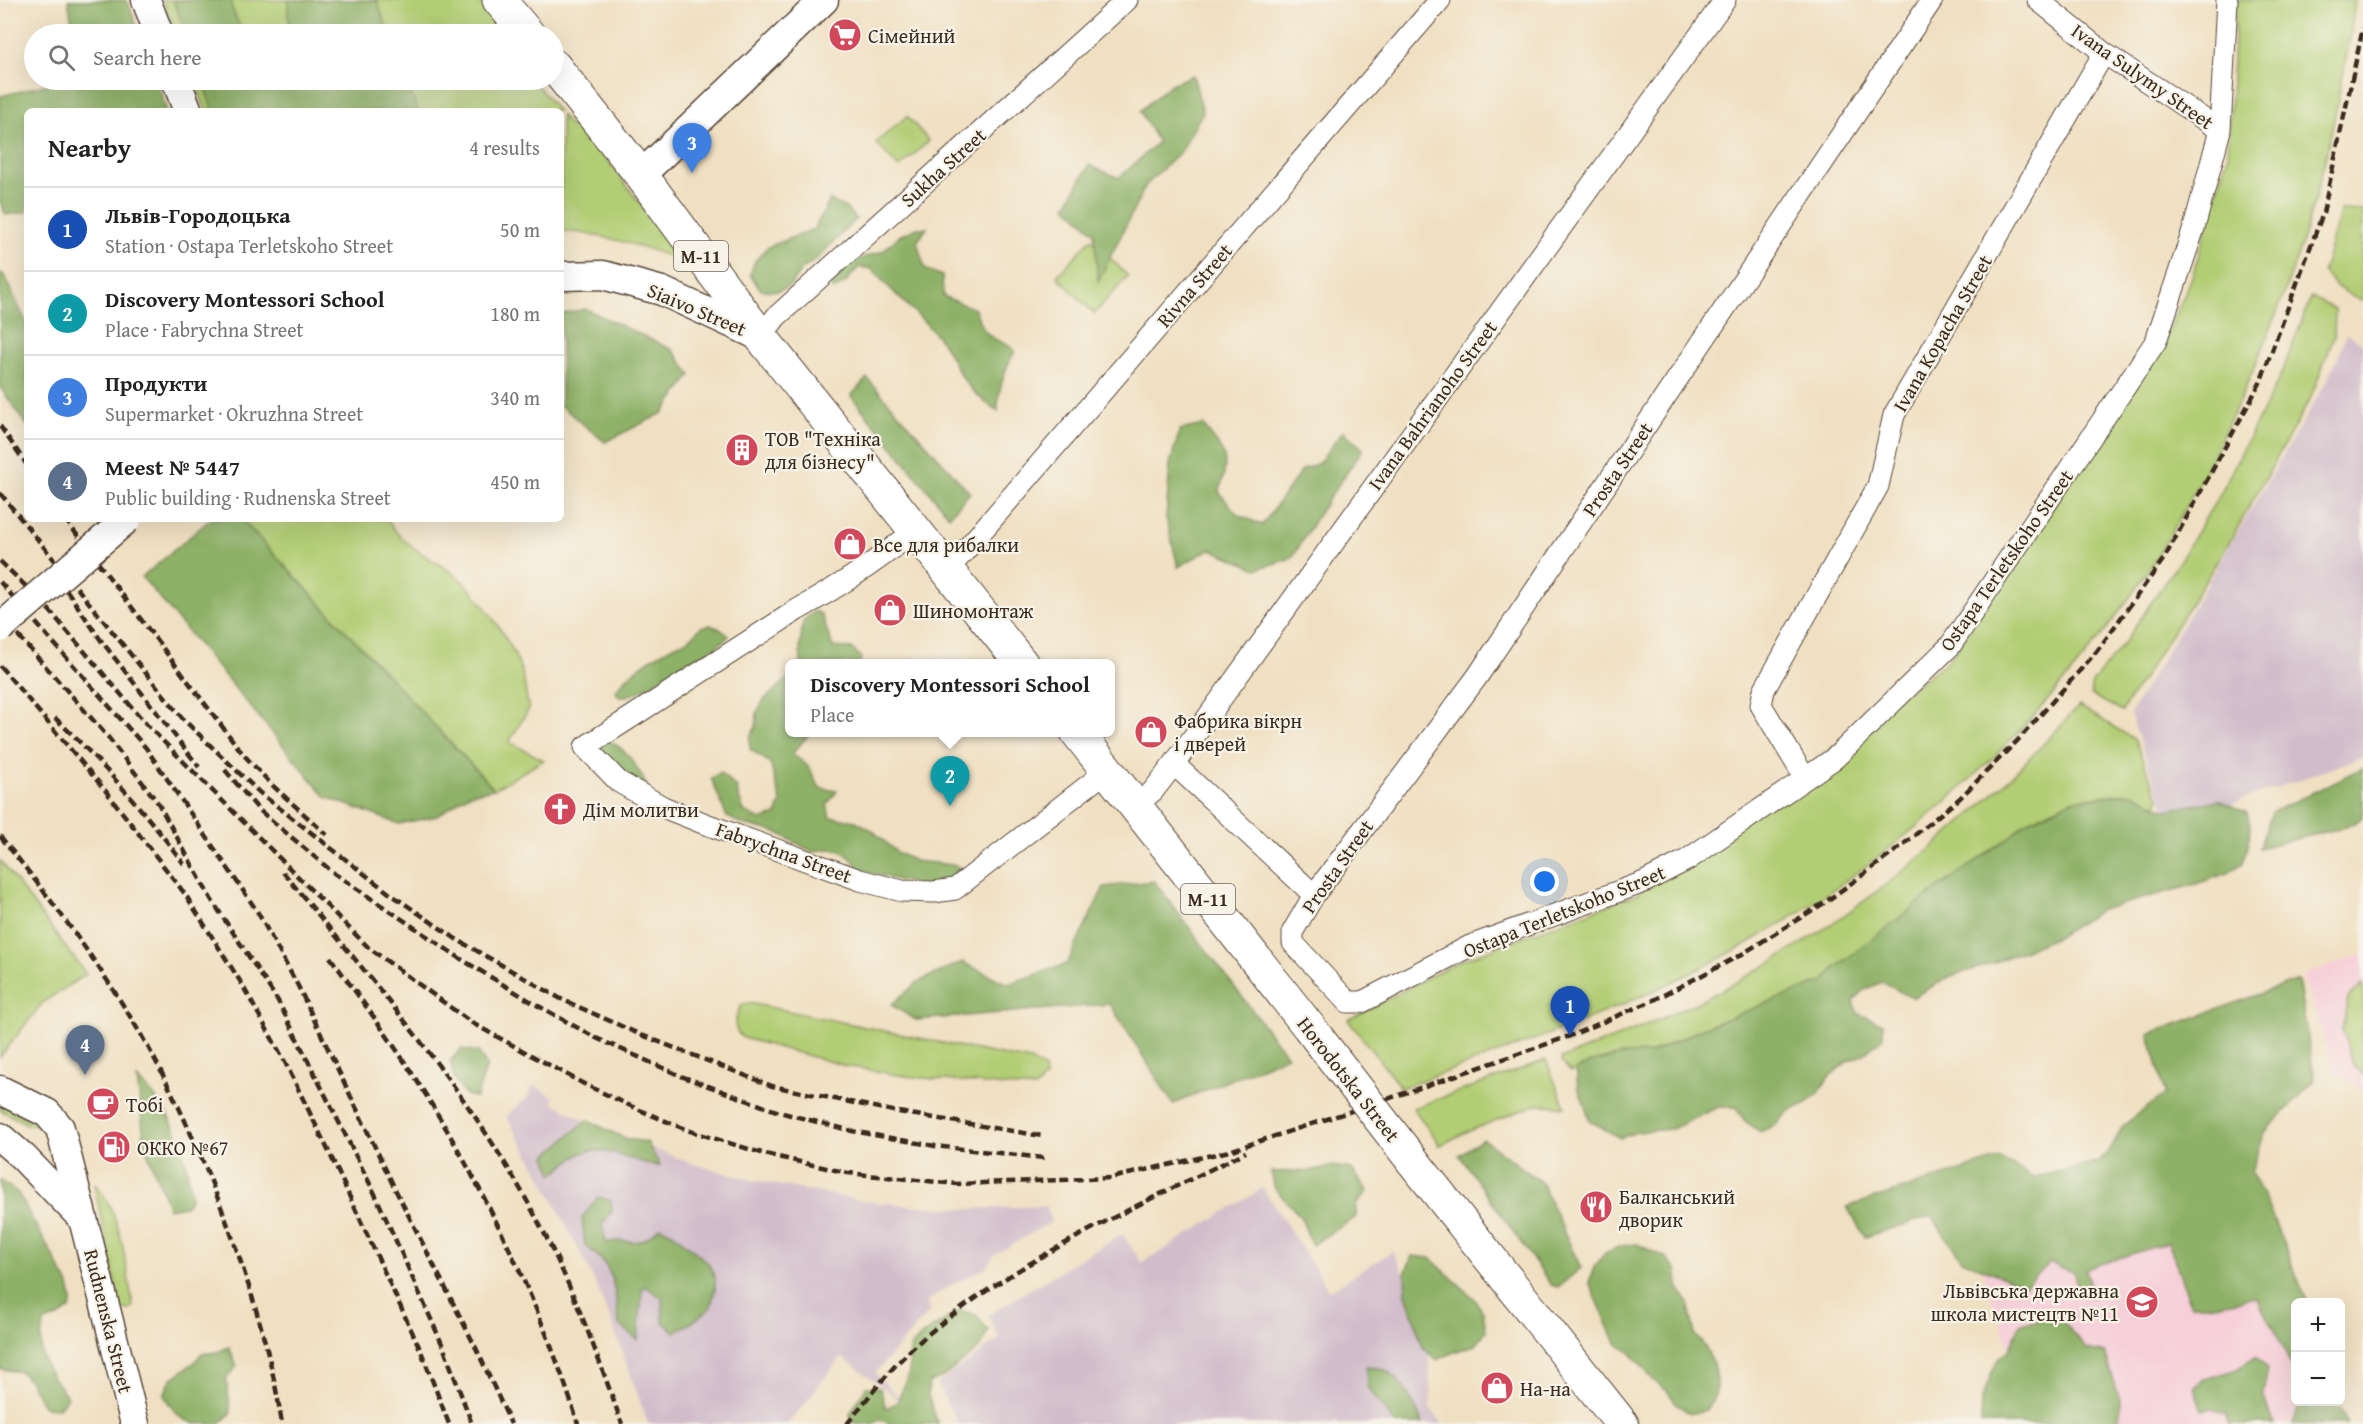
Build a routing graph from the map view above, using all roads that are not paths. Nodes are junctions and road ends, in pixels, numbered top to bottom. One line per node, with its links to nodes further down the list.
1 (146, 0): 10 (main road)
2 (499, 0): 11 (main road)
3 (824, 0): 17 (main road)
4 (1127, 0): 19 (street, Sukha Street)
5 (1440, 0): 22 (street, Rivna Street)
6 (1725, 0): 26 (street, Ivana Bahrianoho Street)
7 (1932, 0): 30 (street, Prosta Street)
8 (2038, 0): 12 (street, Ivana Sulymy Street)
9 (2227, 0): 16 (street, Ostapa Terletskoho Street)
10 (155, 24)
11 (519, 24)
12 (2104, 53): 16 (street, Ivana Sulymy Street); 28 (street, Ivana Kopacha Street)
13 (564, 79): 17 (main road, М-11)
14 (180, 90): 15 (main road)
15 (187, 108)
16 (2220, 130): 28 (street, Ostapa Terletskoho Street)
17 (641, 175): 19 (main road, М-11)
18 (564, 276): 19 (main road, Siaivo Street)
19 (761, 337): 21 (main road, М-11)
20 (124, 522): 23 (main road, bridge)
21 (915, 530): 22 (main road, М-11); 27 (street, Fabrychna Street)
22 (947, 569): 24 (main road, М-11)
23 (0, 628)
24 (1019, 659)
25 (1081, 737): 27 (main road, Horodotska Street / М-11)
26 (1173, 764): 29 (street, Ivana Bahrianoho Street); 30 (street)
27 (1108, 770): 29 (main road, Horodotska Street / М-11)
28 (1805, 778): 31 (street, Ostapa Terletskoho Street)
29 (1135, 806): 37 (main road, Horodotska Street / М-11, bridge)
30 (1314, 895): 31 (street, Prosta Street)
31 (1293, 931)
32 (0, 1090): 33 (main road)
33 (60, 1128): 34 (main road); 35 (main road, Rudnenska Street)
34 (0, 1135): 35 (main road)
35 (82, 1217): 36 (main road, Rudnenska Street)
36 (135, 1424)
37 (1622, 1424)

